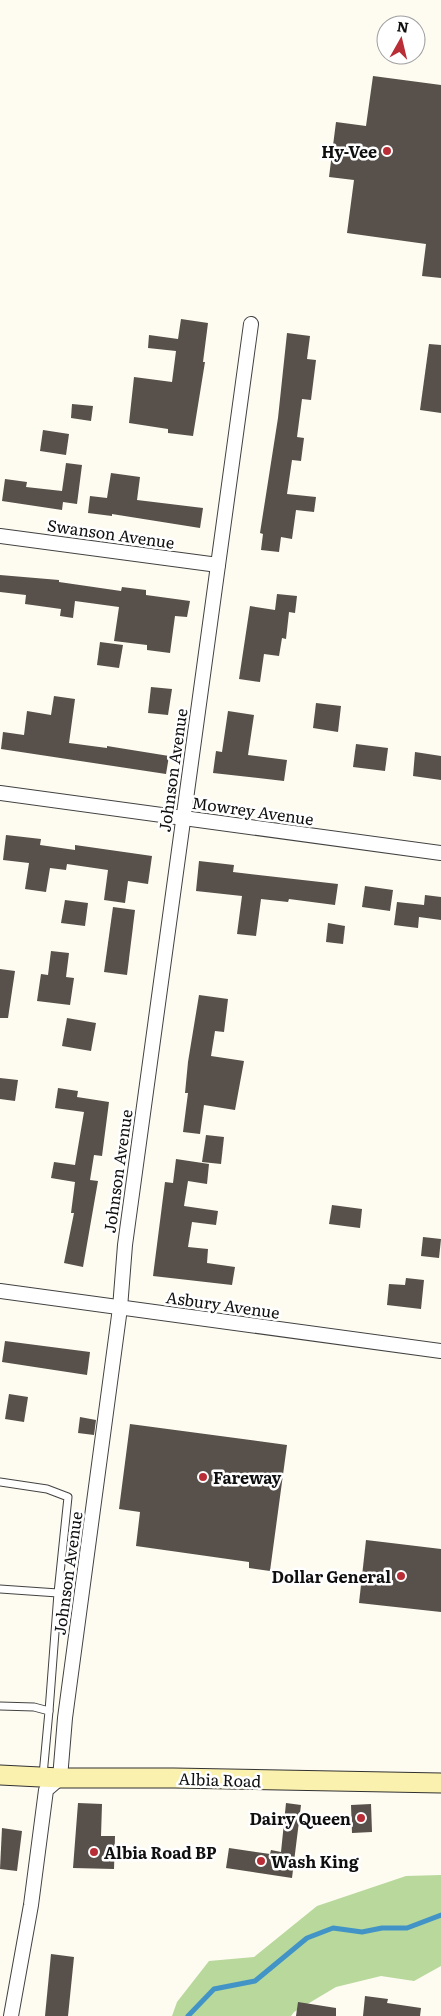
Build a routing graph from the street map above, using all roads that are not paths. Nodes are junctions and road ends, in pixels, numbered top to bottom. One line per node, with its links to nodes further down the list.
1 (251, 324): 3 (street, Johnson Avenue)
2 (0, 536): 3 (street, Swanson Avenue)
3 (218, 565): 5 (street, Johnson Avenue)
4 (0, 792): 5 (street, Mowrey Avenue)
5 (183, 818): 6 (street, Mowrey Avenue); 8 (street, Johnson Avenue)
6 (441, 853)
7 (0, 1291): 8 (street, Asbury Avenue)
8 (120, 1308): 9 (street, Asbury Avenue); 16 (street, Johnson Avenue)
9 (441, 1351)
10 (0, 1482): 12 (lane)
11 (0, 1589): 12 (lane)
12 (58, 1593): 14 (lane)
13 (0, 1706): 14 (lane)
14 (49, 1711): 16 (lane)
15 (0, 1775): 16 (street, Albia Road)
16 (51, 1777): 17 (street, Albia Road); 18 (street)
17 (441, 1783)
18 (11, 2016)

